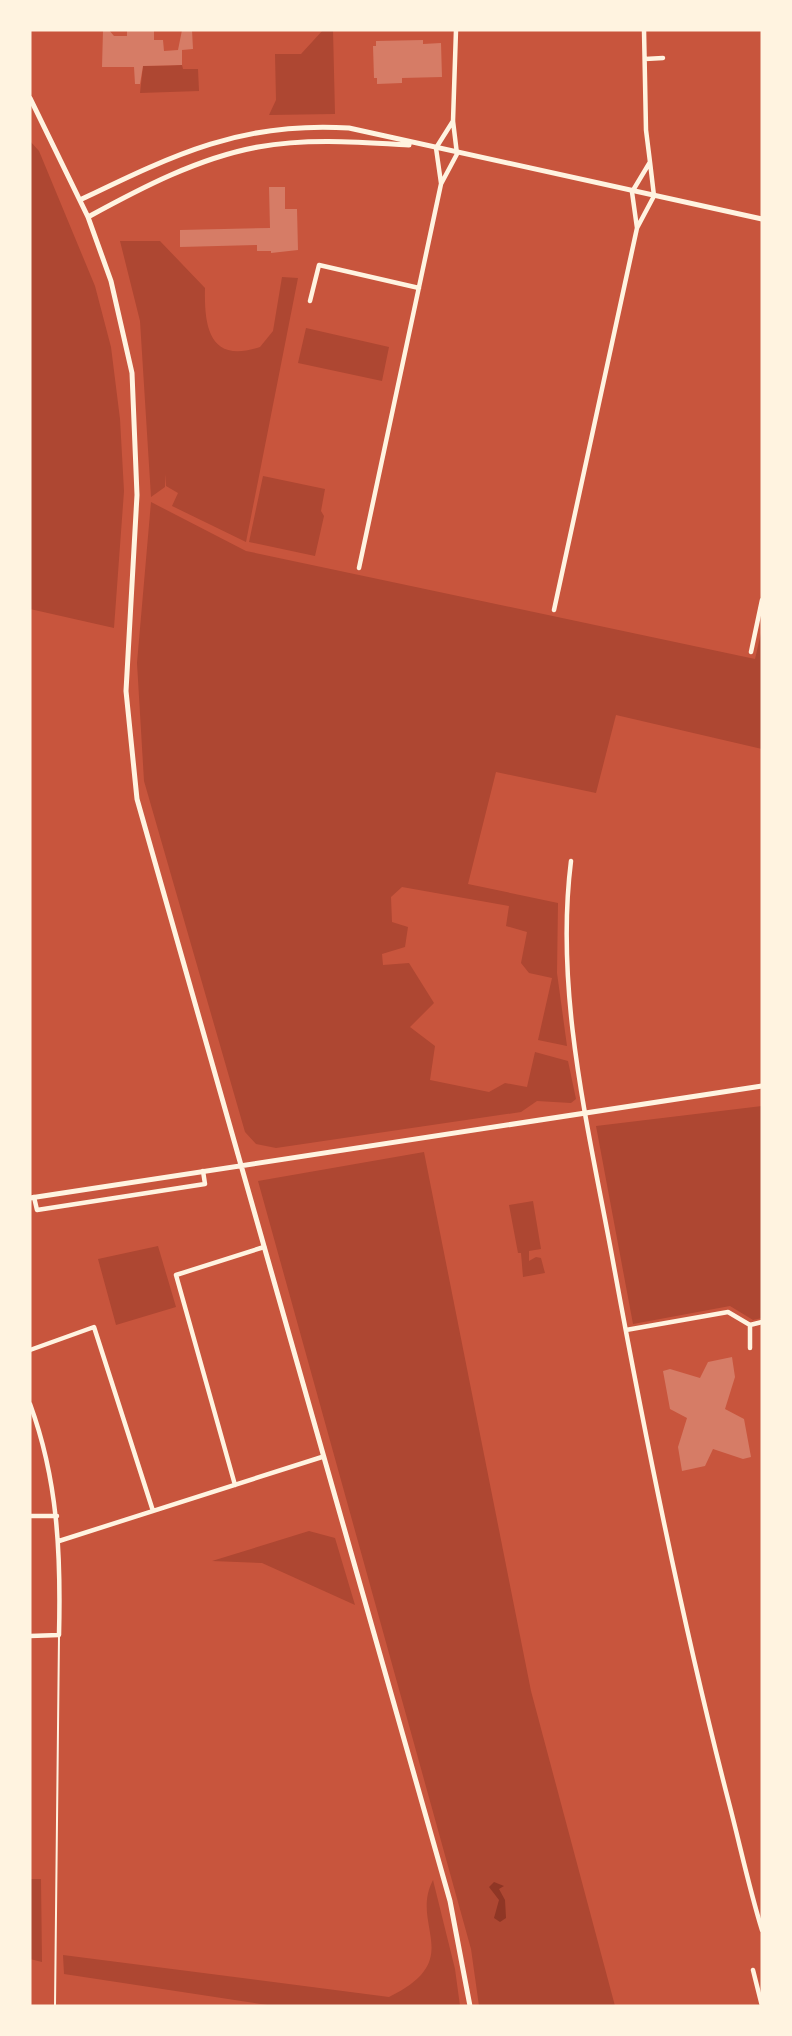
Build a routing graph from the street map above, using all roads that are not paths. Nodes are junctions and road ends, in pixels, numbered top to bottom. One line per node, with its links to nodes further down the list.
1 (456, 30): 6 (street)
2 (644, 30): 4 (street)
3 (663, 58): 4 (street)
4 (645, 59): 10 (street)
5 (30, 98): 14 (street)
6 (453, 121): 8 (street); 9 (street)
7 (422, 146): 8 (street); 14 (street); 15 (street)
8 (436, 148): 9 (street); 11 (street)
9 (457, 154): 11 (street); 12 (street)
10 (650, 162): 12 (street); 13 (street)
11 (441, 184): 18 (street)
12 (632, 192): 13 (street); 17 (street)
13 (654, 196): 16 (street); 17 (street)
14 (80, 200): 15 (street)
15 (88, 217): 27 (street)
16 (762, 219)
17 (637, 228): 22 (street)
18 (419, 288): 19 (street); 20 (street)
19 (310, 301)
20 (359, 568)
21 (762, 600): 23 (street)
22 (554, 610)
23 (751, 652)
24 (571, 861): 26 (street)
25 (762, 1086): 26 (street)
26 (587, 1114): 27 (street); 33 (street)
27 (239, 1165): 28 (street); 30 (street)
28 (203, 1171): 29 (street); 29 (street)
29 (32, 1198)
30 (264, 1247): 37 (street); 38 (street)
31 (762, 1322): 32 (street)
32 (750, 1325): 33 (street); 34 (street)
33 (626, 1329): 45 (street)
34 (750, 1348)
35 (30, 1350): 39 (street)
36 (30, 1404): 41 (street)
37 (322, 1457): 38 (street); 48 (street)
38 (235, 1485): 39 (street)
39 (153, 1511): 42 (street)
40 (30, 1516): 41 (street)
41 (57, 1516): 42 (street)
42 (60, 1541): 43 (street)
43 (59, 1635): 44 (street); 47 (lane)
44 (30, 1636)
45 (762, 1930)
46 (753, 1970): 49 (street)
47 (55, 2006)
48 (470, 2006)
49 (762, 2006)

